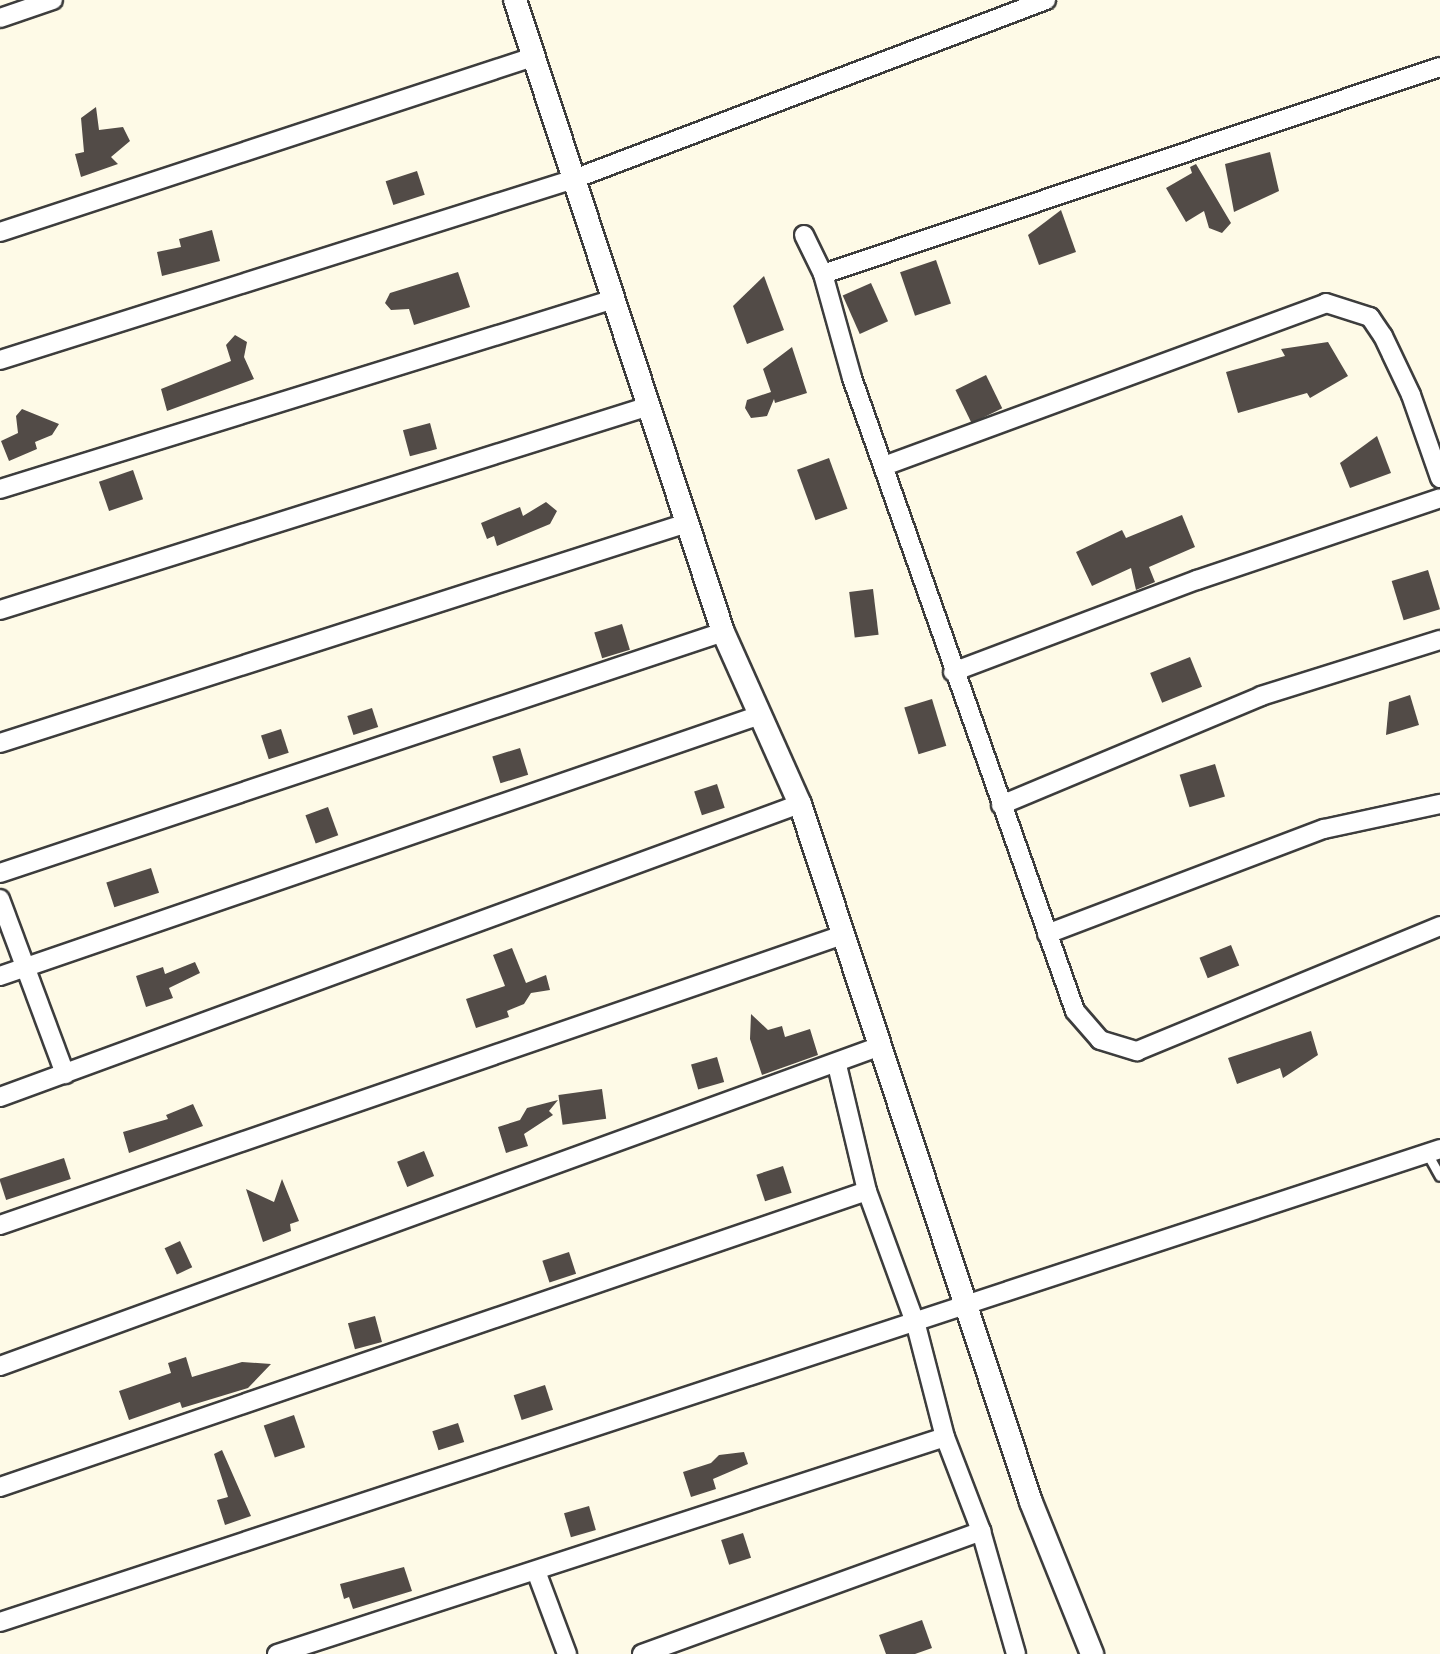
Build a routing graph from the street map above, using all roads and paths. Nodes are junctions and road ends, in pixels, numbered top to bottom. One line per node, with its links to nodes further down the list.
1 (52, 0): 4 (street)
2 (514, 0): 5 (street)
3 (1046, 0): 7 (street)
4 (0, 18)
5 (533, 57): 7 (street); 8 (street)
6 (1440, 67): 10 (street)
7 (574, 179): 11 (street); 12 (street)
8 (0, 232)
9 (804, 235): 10 (street)
10 (824, 274): 14 (street)
11 (614, 300): 13 (street); 16 (street)
12 (0, 360)
13 (649, 406): 18 (street); 19 (street)
14 (884, 466): 15 (street); 22 (street)
15 (1440, 478)
16 (0, 489)
17 (1440, 498): 22 (street)
18 (687, 523): 20 (street); 24 (street)
19 (0, 610)
20 (724, 632): 23 (street); 28 (street)
21 (1440, 640): 27 (street)
22 (953, 672): 27 (street)
23 (760, 715): 25 (street); 33 (street)
24 (0, 743)
25 (800, 804): 32 (street); 37 (street)
26 (1440, 804): 31 (street)
27 (1000, 805): 31 (street)
28 (0, 873)
29 (0, 898): 33 (street)
30 (1440, 926): 31 (street)
31 (1047, 934)
32 (840, 936): 35 (street); 42 (street)
33 (25, 968): 34 (street); 37 (street)
34 (0, 976)
35 (880, 1046): 36 (street); 43 (street)
36 (836, 1065): 41 (street); 45 (street)
37 (65, 1074): 38 (street)
38 (0, 1097)
39 (1433, 1151): 40 (lane); 43 (street)
40 (1440, 1176)
41 (867, 1191): 44 (street); 47 (street)
42 (0, 1225)
43 (968, 1305): 44 (street); 55 (street)
44 (916, 1325): 46 (street); 50 (street)
45 (0, 1366)
46 (945, 1437): 48 (street); 49 (street)
47 (0, 1487)
48 (981, 1532): 53 (street); 54 (street)
49 (536, 1571): 51 (street); 52 (street)
50 (0, 1622)
51 (277, 1654)
52 (566, 1654)
53 (642, 1654)
54 (1016, 1654)
55 (1092, 1654)

